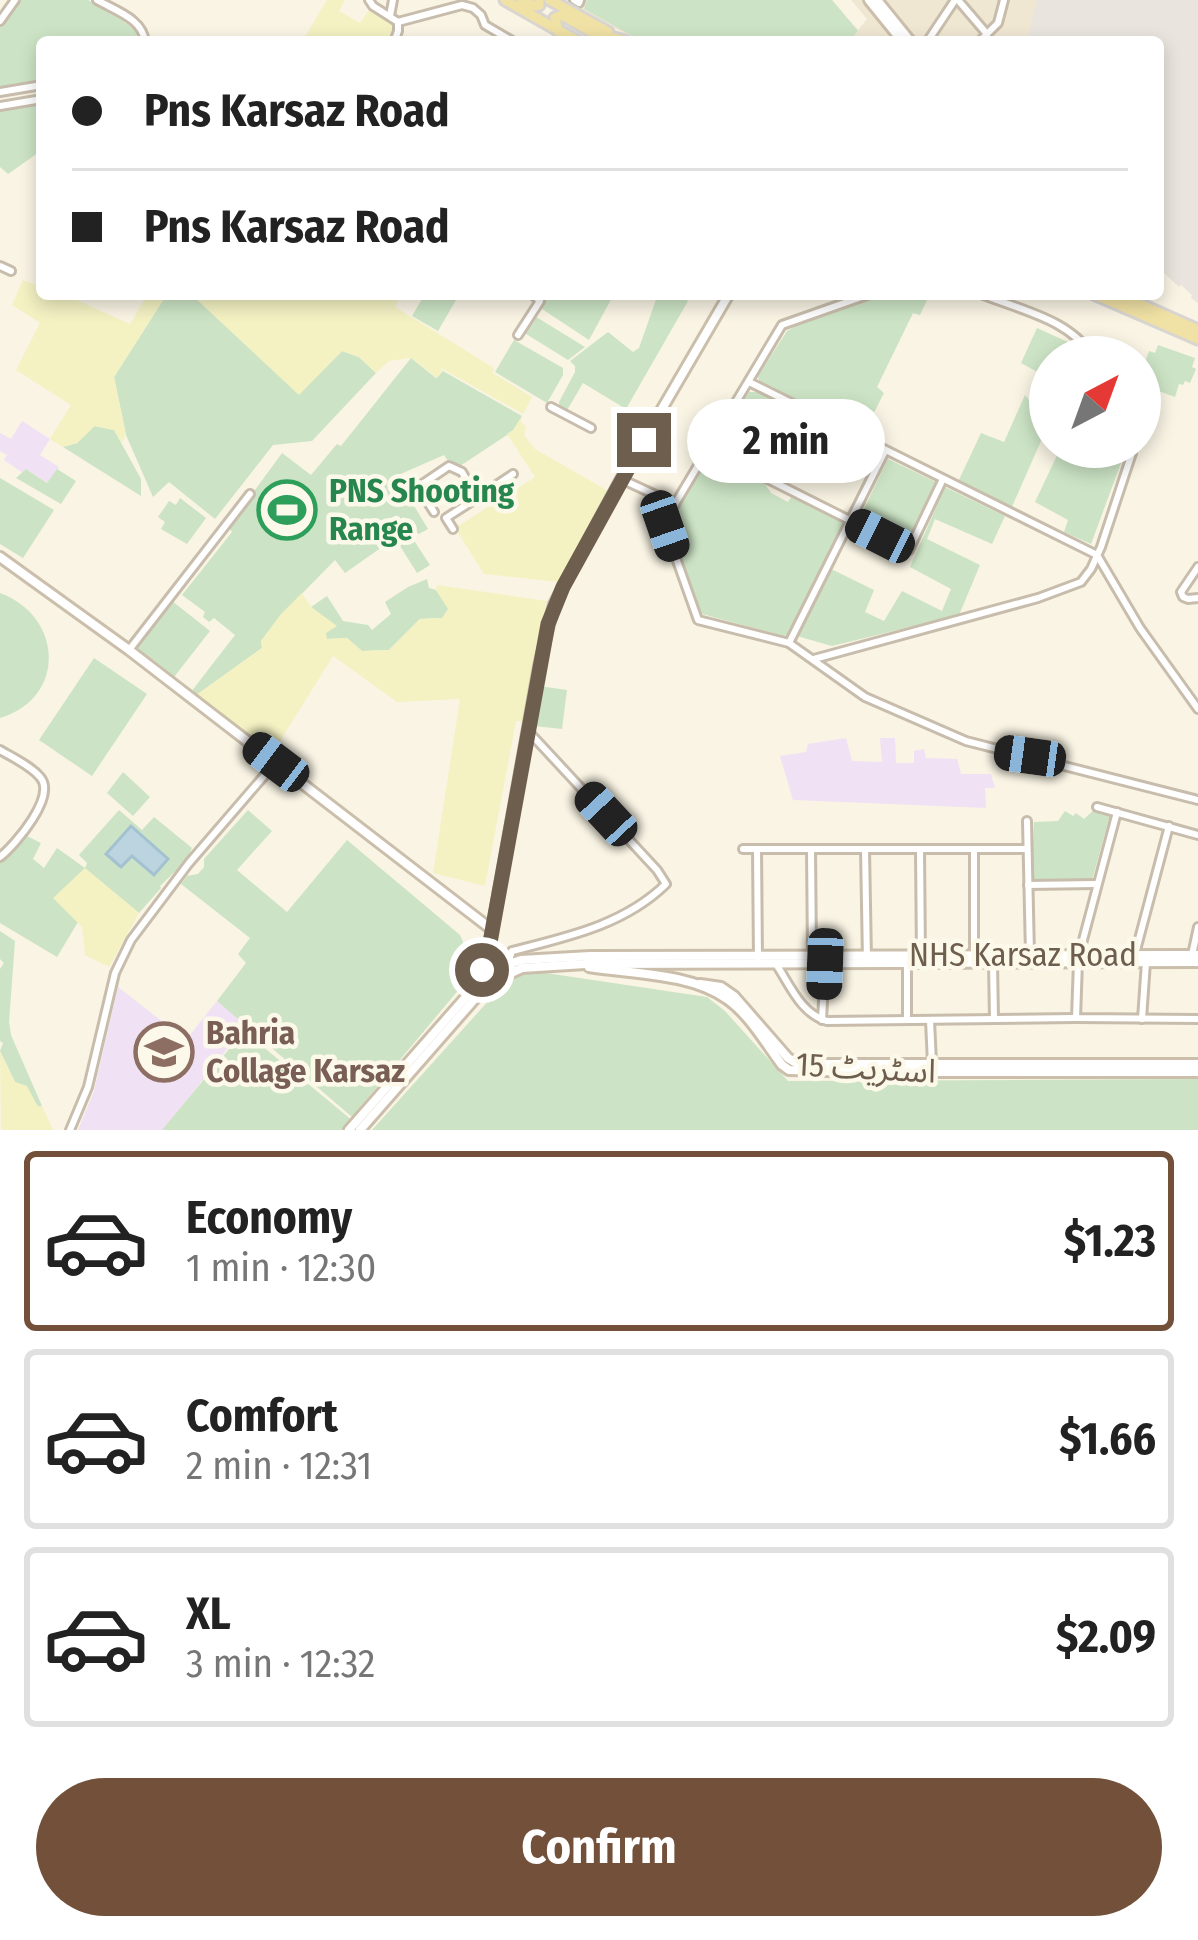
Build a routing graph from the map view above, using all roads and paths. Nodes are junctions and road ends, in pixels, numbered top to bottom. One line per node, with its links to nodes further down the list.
1 (15, 0): 14 (street)
2 (98, 0): 17 (street)
3 (369, 0): 13 (street)
4 (393, 0): 13 (street)
5 (505, 0): 16 (main road)
6 (522, 0): 7 (main road)
7 (539, 0)
8 (550, 0): 12 (main road)
9 (873, 0): 23 (street)
10 (956, 0): 24 (street); 25 (street)
11 (1004, 0): 26 (street)
12 (577, 4): 22 (main road)
13 (389, 16): 15 (street)
14 (0, 21)
15 (398, 22): 18 (street); 19 (street)
16 (558, 31): 20 (main road); 21 (main road)
17 (144, 36)
18 (396, 36)
19 (504, 36)
20 (568, 36)
21 (605, 36)
22 (617, 36)
23 (902, 36)
24 (931, 36)
25 (986, 36)
26 (991, 36)
27 (36, 86): 28 (street)
28 (0, 92)
29 (36, 100): 30 (street)
30 (0, 106)
31 (0, 266): 32 (street)
32 (11, 271)
33 (541, 300): 40 (street)
34 (726, 300): 50 (street)
35 (852, 300): 43 (street)
36 (996, 300): 41 (street)
37 (1108, 300): 42 (main road)
38 (1130, 300): 39 (main road)
39 (1198, 330)
40 (518, 335)
41 (1077, 336)
42 (1198, 339)
43 (748, 382): 46 (street); 47 (street)
44 (551, 407): 45 (street)
45 (591, 428)
46 (708, 448): 54 (street); 56 (street)
47 (885, 451): 51 (street); 56 (street)
48 (1127, 468): 58 (street)
49 (513, 473): 53 (street)
50 (621, 479): 54 (street); 66 (street)
51 (943, 480): 56 (street); 58 (street)
52 (250, 494): 63 (street)
53 (477, 497): 55 (street); 57 (street)
54 (675, 504): 62 (street)
55 (434, 512)
56 (851, 521): 62 (street)
57 (453, 529)
58 (1097, 556): 64 (street); 65 (street)
59 (0, 557): 63 (street)
60 (1198, 567): 61 (street)
61 (1198, 598)
62 (789, 643): 64 (street)
63 (129, 650): 68 (street)
64 (814, 659): 69 (street)
65 (1198, 709)
66 (528, 731): 86 (street); 99 (street)
67 (0, 749): 82 (street)
68 (276, 762): 86 (street); 114 (street)
69 (1198, 800)
70 (1097, 807): 71 (street)
71 (1118, 812): 73 (street); 83 (street)
72 (1027, 821): 80 (street)
73 (1169, 826): 74 (street); 87 (street)
74 (1198, 835)
75 (742, 849): 76 (street)
76 (757, 849): 77 (street); 95 (street)
77 (811, 849): 81 (street); 96 (street)
78 (920, 849): 79 (street); 81 (street); 91 (street)
79 (974, 849): 80 (street); 92 (street)
80 (1027, 849): 84 (street)
81 (865, 850): 97 (street)
82 (2, 853)
83 (1096, 884): 84 (street); 90 (street)
84 (1028, 885): 88 (street)
85 (1198, 927): 89 (street)
86 (492, 930): 103 (street)
87 (1136, 954): 89 (street, NHS Karsaz Road); 90 (street, NHS Karsaz Road)
88 (1030, 955): 92 (street, NHS Karsaz Road); 93 (street, NHS Karsaz Road)
89 (1196, 957): 98 (street, NHS Karsaz Road)
90 (1081, 958): 93 (street, NHS Karsaz Road); 98 (street, NHS Karsaz Road); 105 (street)
91 (921, 959): 92 (street, NHS Karsaz Road); 97 (street, NHS Karsaz Road); 100 (street, NHS Karsaz Road)
92 (984, 959): 93 (street, NHS Karsaz Road); 107 (street)
93 (1052, 959)
94 (637, 960): 95 (street, NHS Karsaz Road); 99 (street, NHS Karsaz Road); 101 (street, NHS Karsaz Road)
95 (758, 960): 96 (street, NHS Karsaz Road); 102 (street, NHS Karsaz Road)
96 (818, 960): 97 (street, NHS Karsaz Road); 102 (street, NHS Karsaz Road); 109 (street)
97 (867, 960): 100 (street, NHS Karsaz Road)
98 (1146, 962): 106 (street)
99 (508, 963): 103 (street, NHS Karsaz Road)
100 (907, 963): 110 (street)
101 (568, 964): 103 (street, NHS Karsaz Road); 104 (street, اسٹریٹ 15)
102 (776, 964): 109 (street)
103 (487, 978): 115 (street, NHS Karsaz Road); 116 (street, NHS Karsaz Road)
104 (692, 982): 112 (street); 113 (street, اسٹریٹ 15)
105 (1076, 1018): 106 (street); 107 (street)
106 (1142, 1018): 108 (street)
107 (994, 1019): 111 (street)
108 (1198, 1019)
109 (822, 1020): 110 (street)
110 (908, 1020): 111 (street)
111 (930, 1020): 112 (street)
112 (932, 1065): 113 (street)
113 (1198, 1068)
114 (70, 1130)
115 (350, 1130)
116 (360, 1130)

